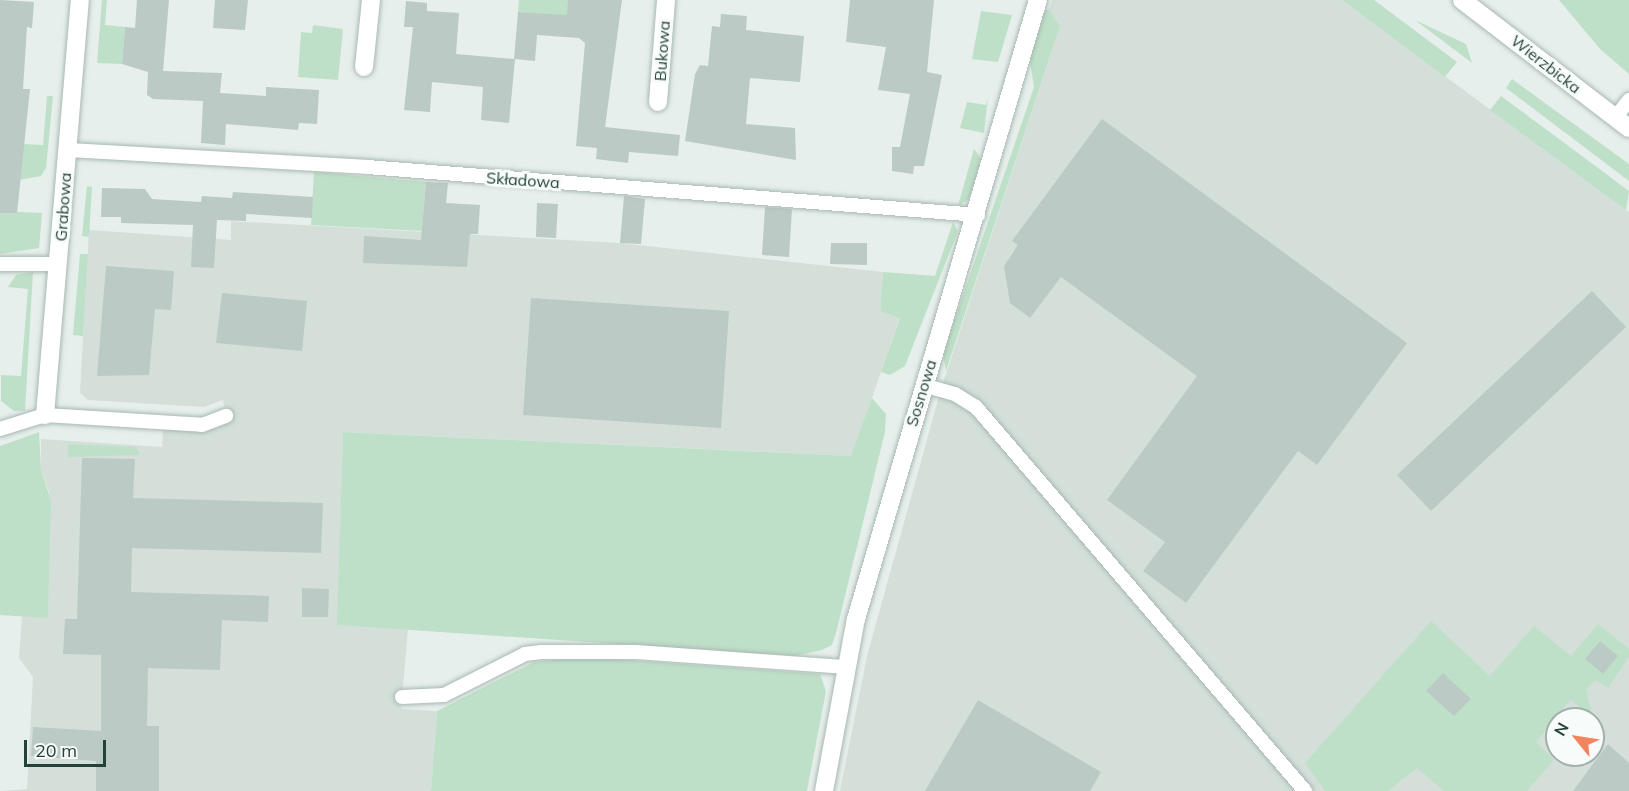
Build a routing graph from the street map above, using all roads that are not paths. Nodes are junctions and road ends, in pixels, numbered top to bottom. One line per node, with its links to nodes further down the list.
1 (80, 0): 10 (street, Grabowa)
2 (371, 0): 6 (street)
3 (666, 0): 8 (street, Bukowa)
4 (1038, 0): 11 (street, Sosnowa)
5 (1462, 0): 9 (street, Wierzbicka)
6 (364, 67)
7 (1629, 100): 9 (lane)
8 (658, 102)
9 (1622, 123)
10 (67, 150): 11 (lane, Składowa); 13 (street, Grabowa)
11 (978, 215): 14 (street, Sosnowa)
12 (0, 264): 13 (lane)
13 (58, 264): 15 (street, Grabowa)
14 (923, 385): 18 (street, Sosnowa); 21 (lane)
15 (45, 415): 16 (lane); 17 (lane)
16 (226, 416)
17 (0, 429)
18 (843, 667): 19 (lane); 20 (street, Sosnowa)
19 (402, 697)
20 (824, 791)
21 (1305, 791)

